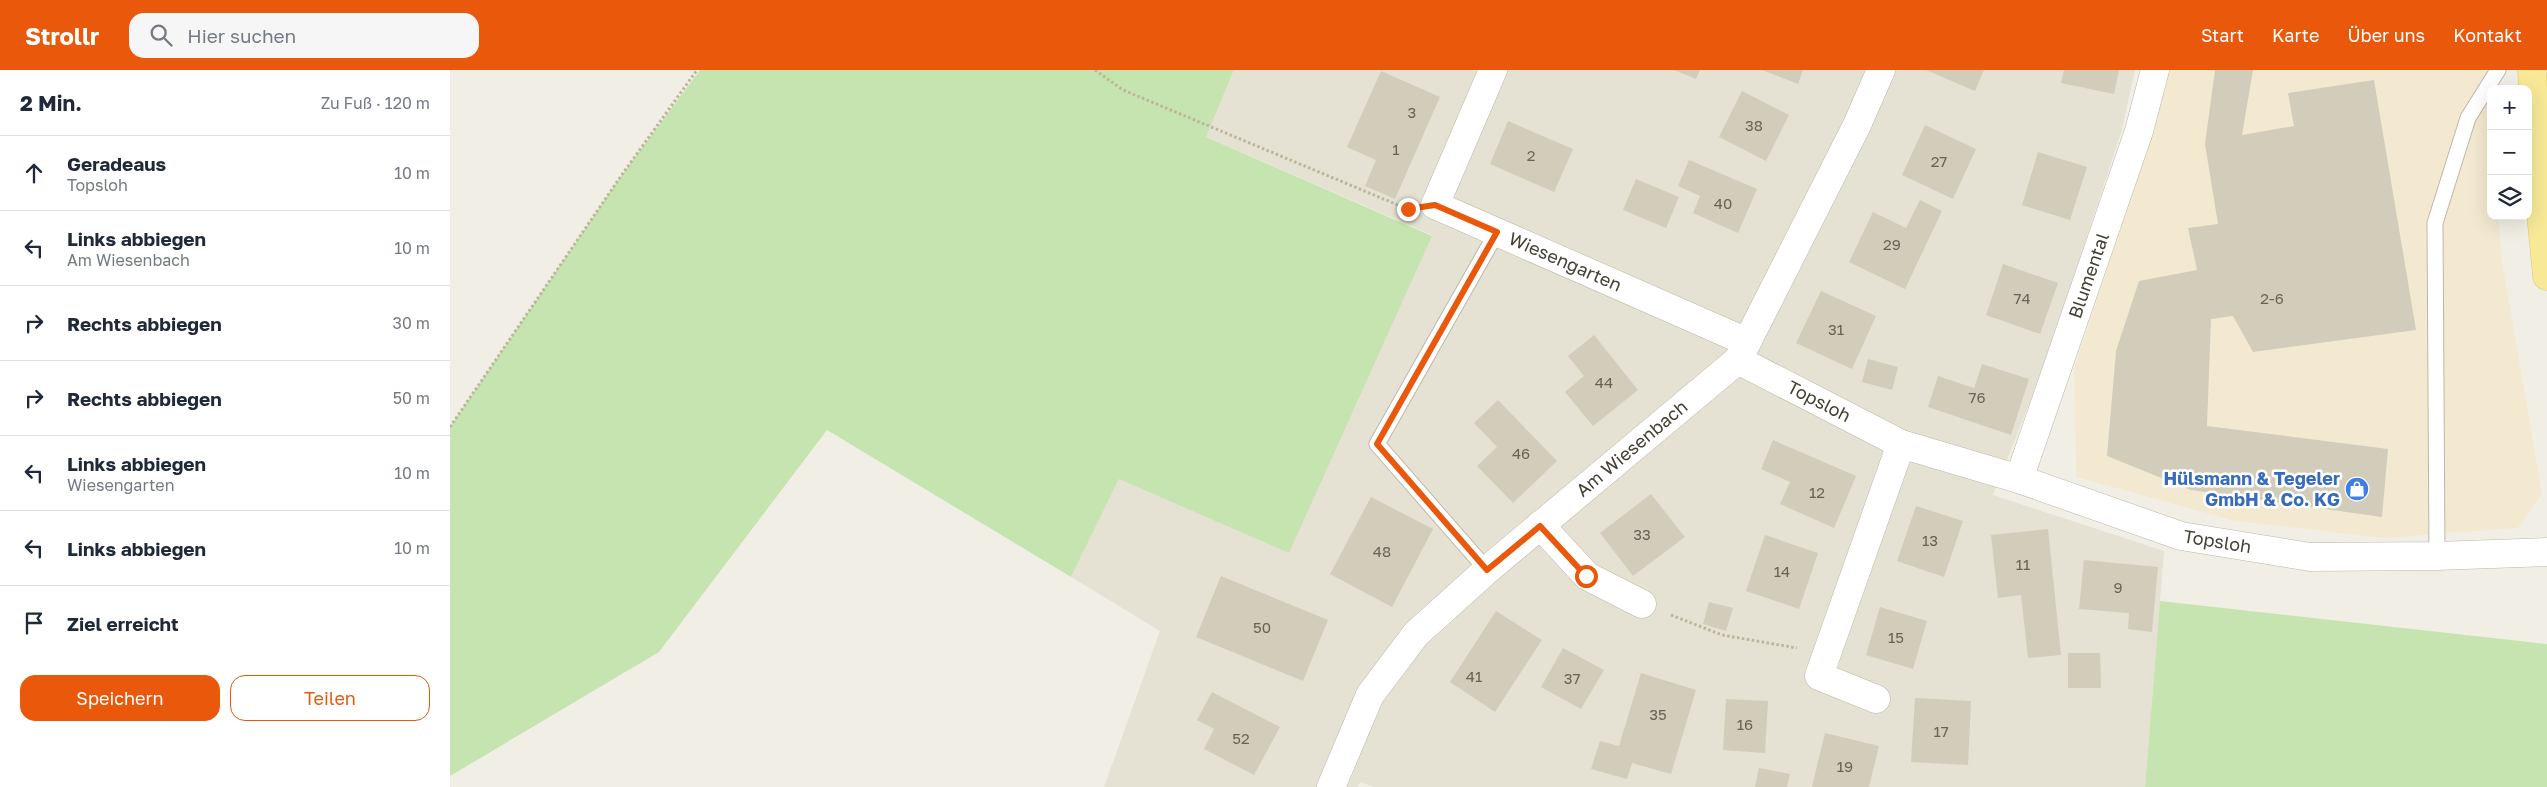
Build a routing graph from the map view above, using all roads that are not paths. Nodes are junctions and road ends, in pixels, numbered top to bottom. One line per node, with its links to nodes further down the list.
1 (1493, 70): 6 (street, Wiesengarten)
2 (1881, 70): 8 (street, Am Wiesenbach)
3 (2154, 70): 10 (street, Blumental)
4 (2498, 70): 13 (lane)
5 (2532, 70): 7 (main road)
6 (1497, 232): 8 (street, Wiesengarten); 14 (lane)
7 (2547, 276)
8 (1743, 351): 9 (street, Topsloh); 11 (street, Am Wiesenbach)
9 (1901, 444): 10 (street, Topsloh); 16 (street)
10 (2019, 479): 13 (street, Topsloh)
11 (1540, 526): 14 (street, Am Wiesenbach); 15 (street)
12 (2547, 552): 13 (street, Topsloh)
13 (2437, 556)
14 (1487, 570): 17 (street, Am Wiesenbach)
15 (1642, 604)
16 (1876, 700)
17 (1331, 787)

